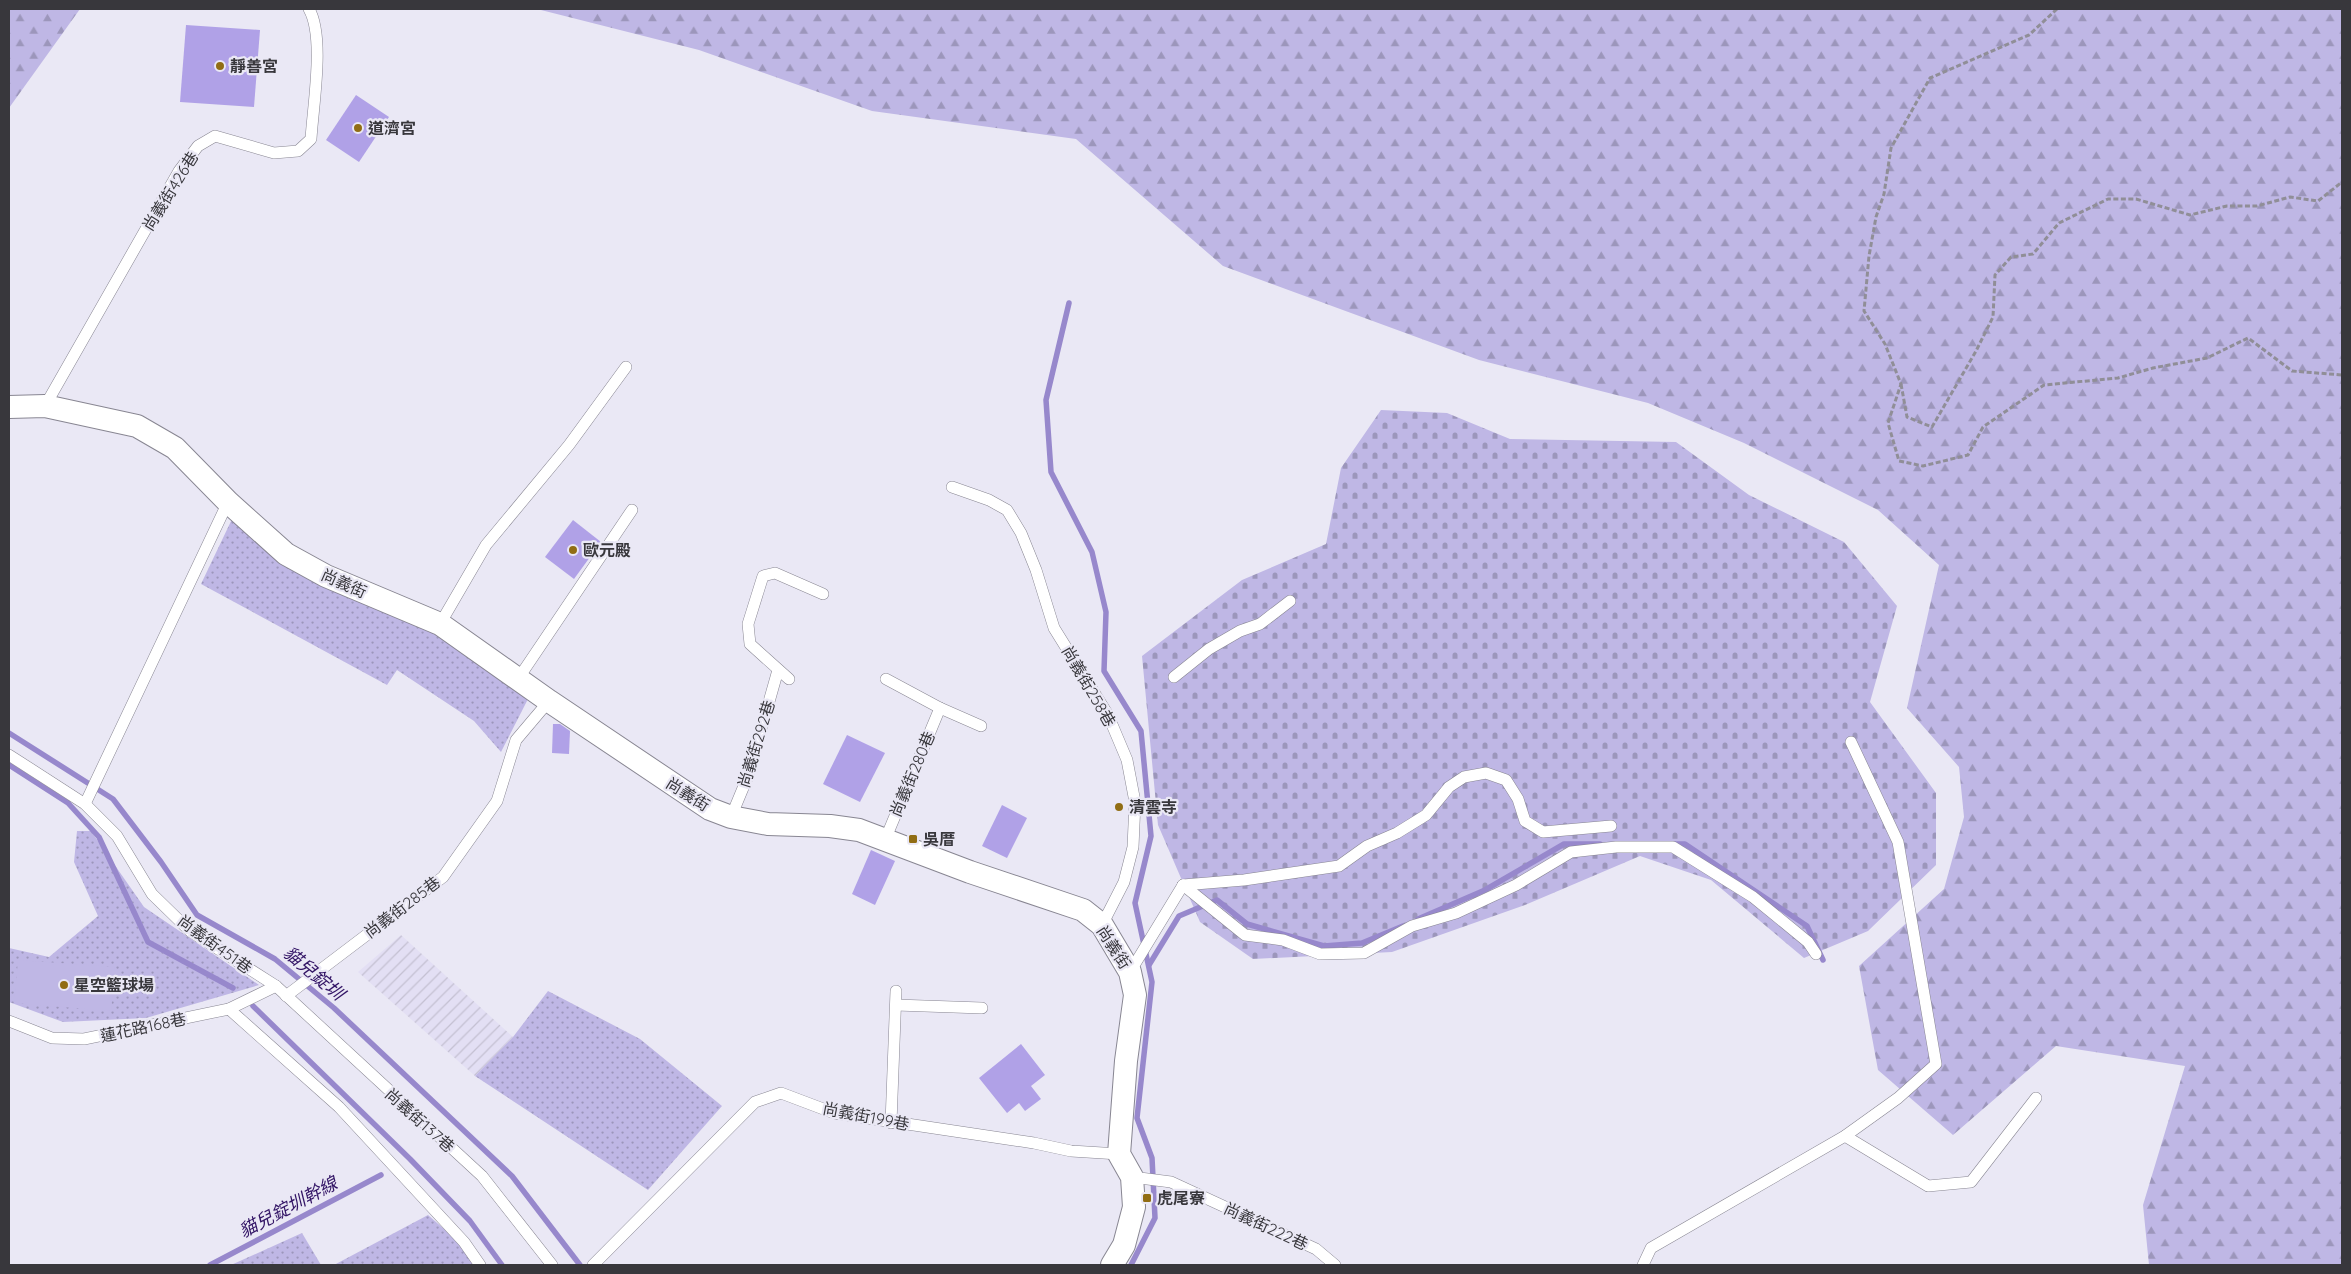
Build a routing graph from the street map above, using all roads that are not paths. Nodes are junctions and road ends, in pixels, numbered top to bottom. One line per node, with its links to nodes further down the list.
1 (309, 9): 3 (lane, 尚義街426巷)
2 (626, 367): 10 (lane)
3 (45, 406): 4 (street, 尚義街); 6 (street, 尚義街)
4 (9, 407)
5 (952, 487): 26 (lane, 尚義街258巷)
6 (228, 502): 10 (street, 尚義街); 21 (lane)
7 (632, 510): 13 (lane)
8 (823, 594): 11 (lane)
9 (1290, 601): 12 (lane)
10 (440, 624): 13 (street, 尚義街)
11 (778, 670): 14 (lane); 22 (lane, 尚義街292巷)
12 (1174, 677)
13 (518, 678): 16 (street, 尚義街)
14 (789, 679)
15 (886, 679): 17 (lane)
16 (549, 701): 22 (street, 尚義街); 31 (lane, 尚義街285巷)
17 (940, 708): 18 (lane); 24 (lane, 尚義街280巷)
18 (981, 726)
19 (1851, 742): 38 (lane)
20 (9, 755): 21 (lane, 尚義街451巷)
21 (85, 804): 29 (lane, 尚義街451巷)
22 (732, 817): 24 (street, 尚義街)
23 (1611, 826): 25 (lane)
24 (885, 840): 26 (street, 尚義街)
25 (1183, 885): 27 (lane); 28 (lane)
26 (1102, 925): 28 (street, 尚義街)
27 (1816, 954)
28 (1133, 967): 39 (street, 尚義街)
29 (276, 986): 31 (lane, 尚義街137巷); 34 (lane, 蓮花路168巷)
30 (896, 991): 32 (lane)
31 (286, 996): 42 (lane, 尚義街137巷)
32 (896, 1005): 33 (lane); 37 (lane)
33 (982, 1008)
34 (229, 1009): 35 (lane, 蓮花路168巷); 41 (lane)
35 (9, 1021)
36 (2036, 1098): 38 (lane)
37 (891, 1123): 39 (lane, 尚義街199巷); 43 (lane, 尚義街199巷)
38 (1845, 1136): 46 (lane)
39 (1119, 1154): 40 (street)
40 (1132, 1177): 44 (street); 45 (lane, 尚義街222巷)
41 (480, 1265)
42 (552, 1265)
43 (593, 1265)
44 (1112, 1265)
45 (1335, 1265)
46 (1643, 1265)

